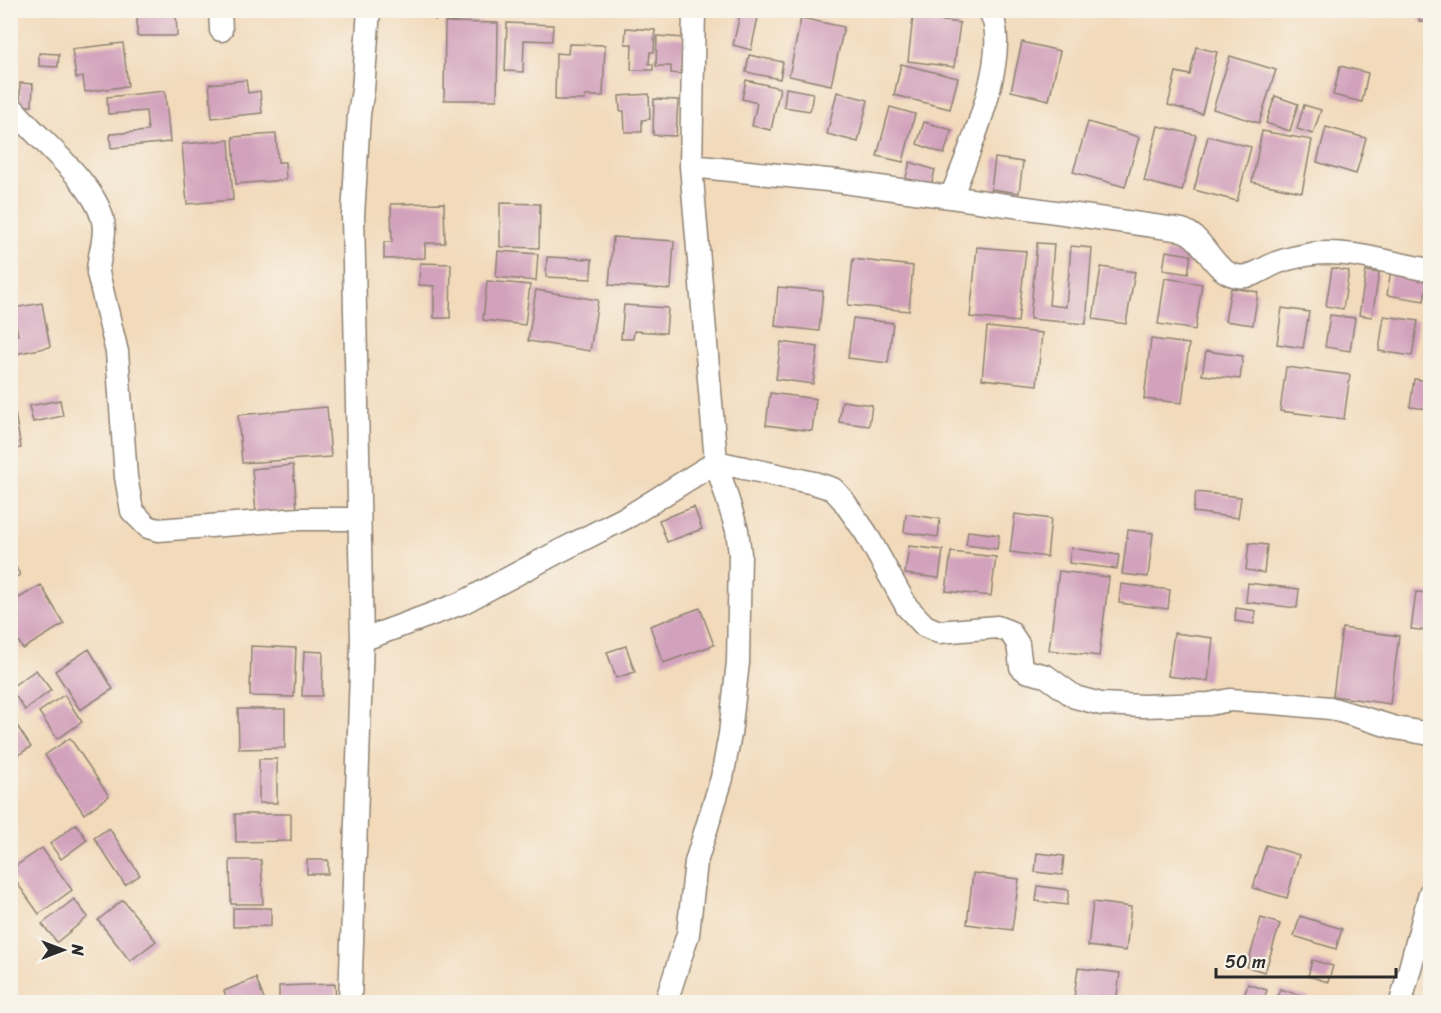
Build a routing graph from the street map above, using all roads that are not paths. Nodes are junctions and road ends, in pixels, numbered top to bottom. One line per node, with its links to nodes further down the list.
1 (369, 10): 9 (street)
2 (694, 10): 5 (street)
3 (989, 10): 6 (street)
4 (10, 105): 9 (street)
5 (690, 166): 6 (street); 8 (street)
6 (951, 197): 7 (street)
7 (1431, 270)
8 (716, 462): 10 (street); 11 (street); 14 (street)
9 (359, 519): 10 (street)
10 (362, 640): 13 (street)
11 (1431, 734)
12 (1431, 893): 15 (street)
13 (351, 1002)
14 (666, 1002)
15 (1401, 1002)

